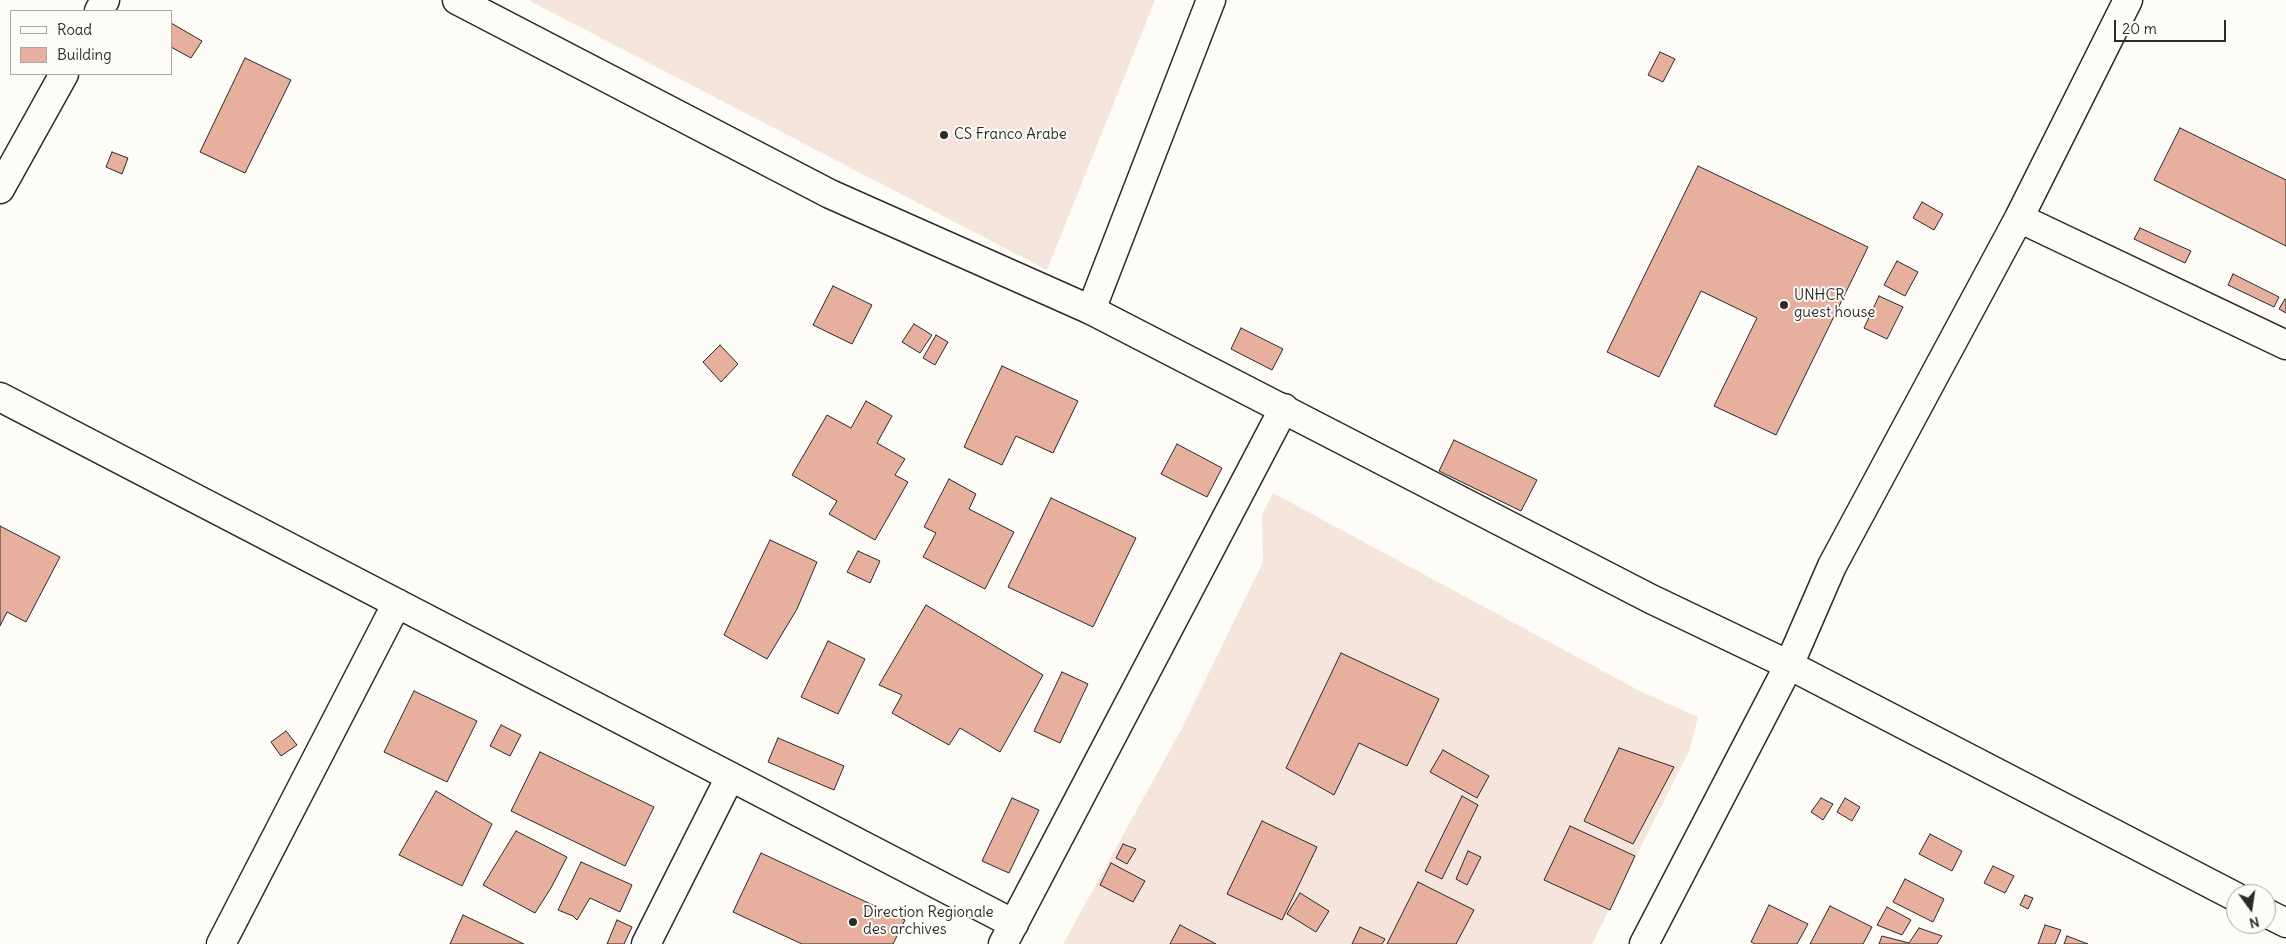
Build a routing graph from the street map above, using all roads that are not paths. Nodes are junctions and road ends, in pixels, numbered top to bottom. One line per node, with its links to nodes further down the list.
1 (457, 0): 7 (street)
2 (1211, 0): 7 (street)
3 (2128, 0): 6 (street)
4 (63, 75): 5 (street)
5 (0, 189)
6 (2019, 218): 8 (street); 12 (street)
7 (1091, 310): 10 (street)
8 (2286, 345)
9 (0, 397): 11 (street)
10 (1284, 408): 12 (street); 15 (street)
11 (397, 603): 13 (street); 16 (street)
12 (1789, 665): 14 (street); 18 (street)
13 (730, 777): 15 (street); 17 (street)
14 (2226, 892)
15 (1008, 934)
16 (221, 944)
17 (646, 944)
18 (1644, 944)

